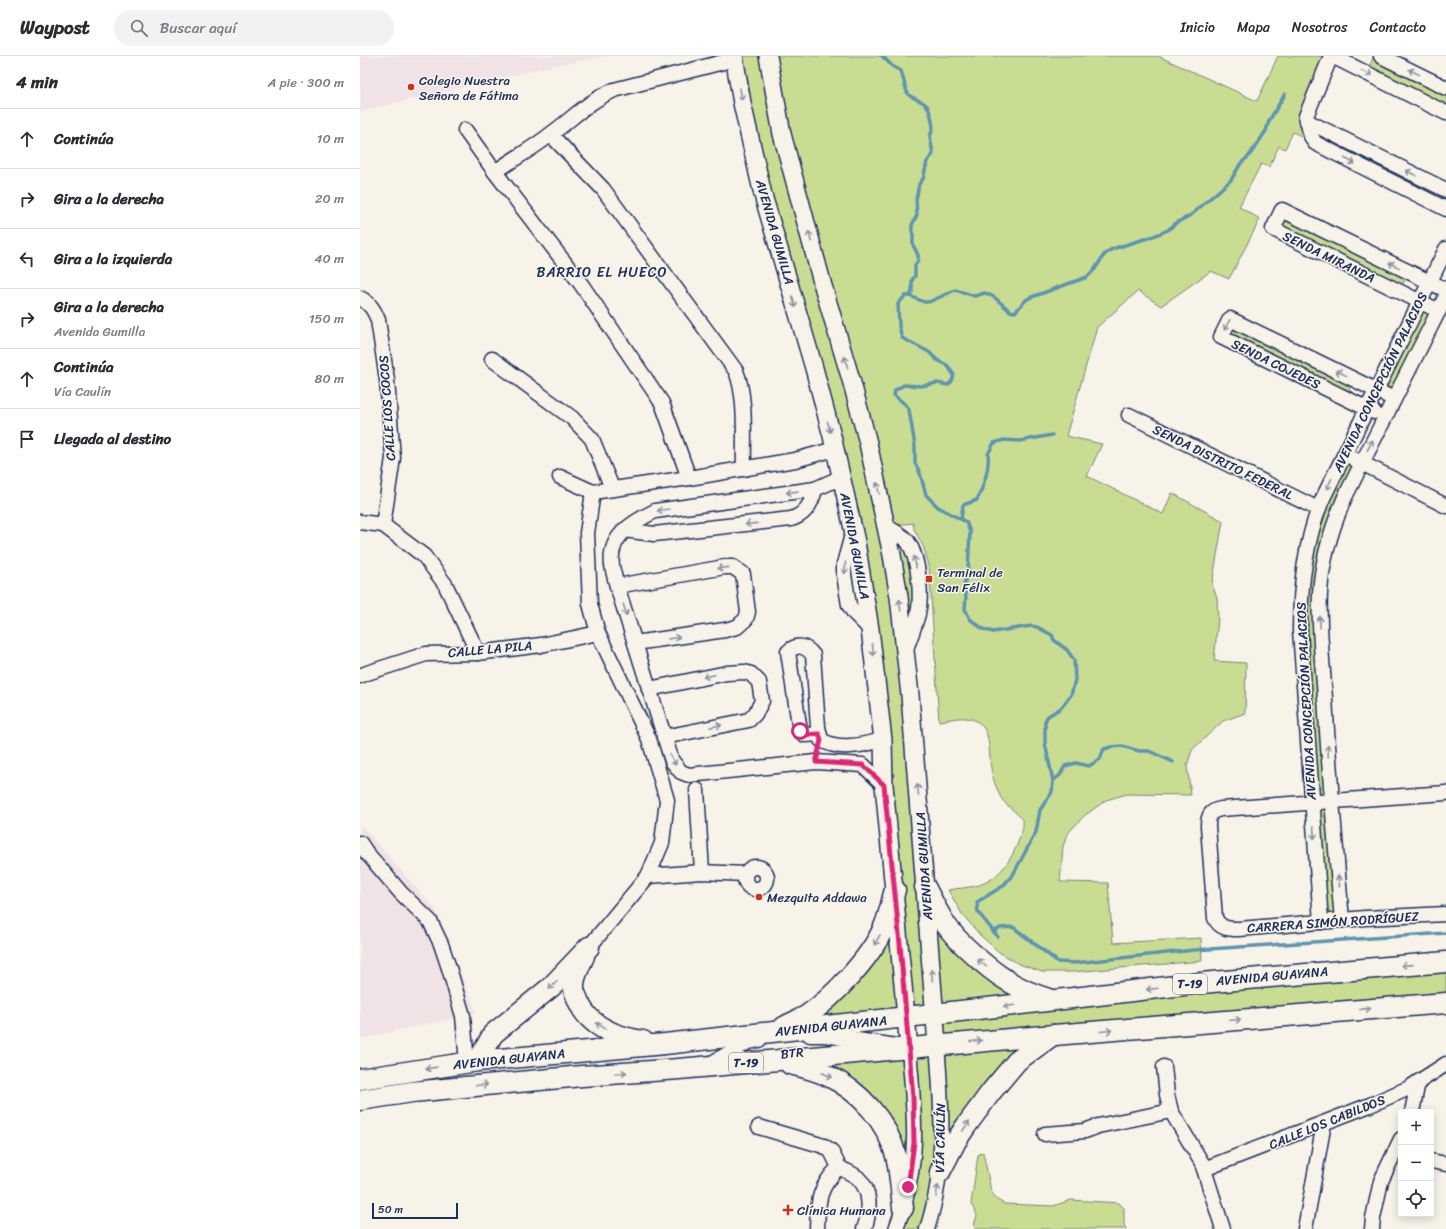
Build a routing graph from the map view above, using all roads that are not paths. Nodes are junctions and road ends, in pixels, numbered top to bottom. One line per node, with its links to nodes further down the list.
1 (768, 56): 60 (main road, AVENIDA GUMILLA, one-way to 1)
2 (1332, 56): 6 (street, one-way to 6); 7 (street)
3 (1381, 56): 5 (street, one-way to 3)
4 (735, 57): 9 (street); 26 (main road, AVENIDA GUMILLA, one-way to 26)
5 (1446, 88)
6 (1446, 113)
7 (1307, 121): 11 (street, one-way to 7); 12 (street, one-way to 12)
8 (465, 130): 10 (street)
9 (551, 135): 10 (street); 29 (street)
10 (495, 172): 32 (street)
11 (1446, 190)
12 (1446, 210)
13 (1446, 248): 14 (street, AVENIDA CONCEPCIÓN PALACIOS)
14 (1429, 282): 15 (street, SENDA MIRANDA); 18 (street, AVENIDA CONCEPCIÓN PALACIOS); 18 (street, SENDA MIRANDA, one-way to 18)
15 (1446, 290)
16 (1446, 296): 19 (street, AVENIDA CONCEPCIÓN PALACIOS)
17 (360, 298): 39 (street, CALLE LOS COCOS)
18 (1420, 302): 19 (street, SENDA MIRANDA); 21 (street, AVENIDA CONCEPCIÓN PALACIOS)
19 (1439, 311): 22 (street, AVENIDA CONCEPCIÓN PALACIOS)
20 (492, 359): 33 (street)
21 (1376, 390): 22 (street, SENDA COJEDES); 23 (street, AVENIDA CONCEPCIÓN PALACIOS); 23 (street, SENDA COJEDES, one-way to 23)
22 (1394, 399): 25 (street, AVENIDA CONCEPCIÓN PALACIOS)
23 (1367, 408): 25 (street, SENDA COJEDES); 27 (street, AVENIDA CONCEPCIÓN PALACIOS)
24 (1129, 415): 37 (street, SENDA DISTRITO FEDERAL)
25 (1385, 417): 28 (street, AVENIDA CONCEPCIÓN PALACIOS, one-way to 25)
26 (835, 449): 29 (street); 31 (main road, AVENIDA GUMILLA)
27 (1344, 454): 28 (street); 37 (street, AVENIDA CONCEPCIÓN PALACIOS, one-way to 37)
28 (1362, 463): 36 (street); 54 (street, AVENIDA CONCEPCIÓN PALACIOS, one-way to 28)
29 (744, 469): 32 (street)
30 (560, 477): 35 (street)
31 (842, 477): 34 (street); 49 (main road, AVENIDA GUMILLA, one-way to 49)
32 (689, 478): 33 (street)
33 (612, 488): 35 (street)
34 (815, 489): 40 (street, one-way to 40); 40 (street, one-way to 40)
35 (593, 492): 42 (street)
36 (1446, 506)
37 (1318, 509): 55 (street, AVENIDA CONCEPCIÓN PALACIOS)
38 (360, 522): 39 (street)
39 (383, 525): 44 (street)
40 (624, 530): 41 (street)
41 (617, 586): 43 (street, one-way to 43); 43 (street, one-way to 41)
42 (598, 633): 44 (street, CALLE LA PILA); 59 (street)
43 (635, 644): 46 (street)
44 (478, 653): 45 (street, CALLE LA PILA)
45 (360, 676)
46 (649, 689): 47 (street); 47 (street, one-way to 46)
47 (664, 737): 50 (street, one-way to 50)
48 (820, 737): 48 (street); 49 (street); 50 (street)
49 (883, 740): 51 (main road, AVENIDA GUMILLA)
50 (816, 762): 51 (street)
51 (884, 785): 61 (main road, AVENIDA GUMILLA)
52 (697, 790): 57 (street)
53 (1446, 793): 54 (street)
54 (1332, 801): 55 (street); 63 (street, AVENIDA CONCEPCIÓN PALACIOS, one-way to 54)
55 (1312, 802): 64 (street, AVENIDA CONCEPCIÓN PALACIOS, one-way to 64); 64 (street, CARRERA SIMÓN RODRÍGUEZ)
56 (360, 843): 80 (street)
57 (702, 872): 58 (street); 59 (street)
58 (745, 874)
59 (648, 876): 65 (street)
60 (925, 887): 67 (highway, one-way to 60); 69 (main road, AVENIDA GUMILLA, one-way to 60)
61 (895, 890): 70 (main road, AVENIDA GUMILLA); 71 (highway, one-way to 71)
62 (1446, 914): 63 (street, CARRERA SIMÓN RODRÍGUEZ)
63 (1342, 920): 64 (street, CARRERA SIMÓN RODRÍGUEZ)
64 (1321, 922)
65 (589, 947): 75 (highway, one-way to 65); 80 (highway, one-way to 80)
66 (1446, 962): 67 (highway, AVENIDA GUAYANA / T-19, one-way to 67)
67 (1053, 1001): 69 (highway, AVENIDA GUAYANA / T-19, one-way to 69)
68 (1446, 1003): 72 (highway, AVENIDA GUAYANA / T-19, one-way to 68)
69 (935, 1014): 70 (highway, AVENIDA GUAYANA / T-19); 76 (main road, AVENIDA GUMILLA)
70 (906, 1017): 71 (highway, AVENIDA GUAYANA / T-19); 73 (street, BTR); 77 (main road, AVENIDA GUMILLA)
71 (770, 1032): 74 (highway, AVENIDA GUAYANA / T-19)
72 (1054, 1035): 76 (highway, AVENIDA GUAYANA / T-19, one-way to 72); 97 (highway, one-way to 72)
73 (850, 1039): 77 (street, BTR); 78 (street, BTR)
74 (700, 1040): 75 (highway, AVENIDA GUAYANA / T-19); 78 (street, BTR)
75 (665, 1044): 80 (highway, AVENIDA GUAYANA / T-19)
76 (937, 1045): 77 (highway, AVENIDA GUAYANA / T-19); 97 (street, VÍA CAULÍN)
77 (909, 1048): 79 (highway, AVENIDA GUAYANA / T-19); 98 (street, VÍA CAULÍN)
78 (733, 1051): 82 (street)
79 (776, 1060): 82 (highway, AVENIDA GUAYANA / T-19); 98 (highway, one-way to 98)
80 (473, 1062): 84 (highway, AVENIDA GUAYANA / T-19, one-way to 84)
81 (1446, 1064): 85 (street, CALLE LOS CABILDOS)
82 (706, 1067): 86 (highway, AVENIDA GUAYANA / T-19, one-way to 82)
83 (1164, 1067): 88 (street)
84 (360, 1079)
85 (1418, 1082): 87 (street); 89 (street, CALLE LOS CABILDOS)
86 (360, 1100)
87 (1413, 1109)
88 (1171, 1111): 91 (street); 96 (street)
89 (1324, 1123): 96 (street, CALLE LOS CABILDOS); 104 (street)
90 (760, 1127): 95 (street)
91 (1045, 1134)
92 (1399, 1145): 105 (street)
93 (1434, 1162): 94 (street)
94 (1446, 1164)
95 (839, 1168): 99 (street); 100 (street)
96 (1204, 1169): 103 (street)
97 (940, 1172): 102 (street, VÍA CAULÍN, one-way to 97)
98 (903, 1208): 101 (street, VÍA CAULÍN)
99 (817, 1229)
100 (864, 1229)
101 (896, 1229)
102 (927, 1229)
103 (1223, 1229)
104 (1305, 1229)
105 (1372, 1229)

